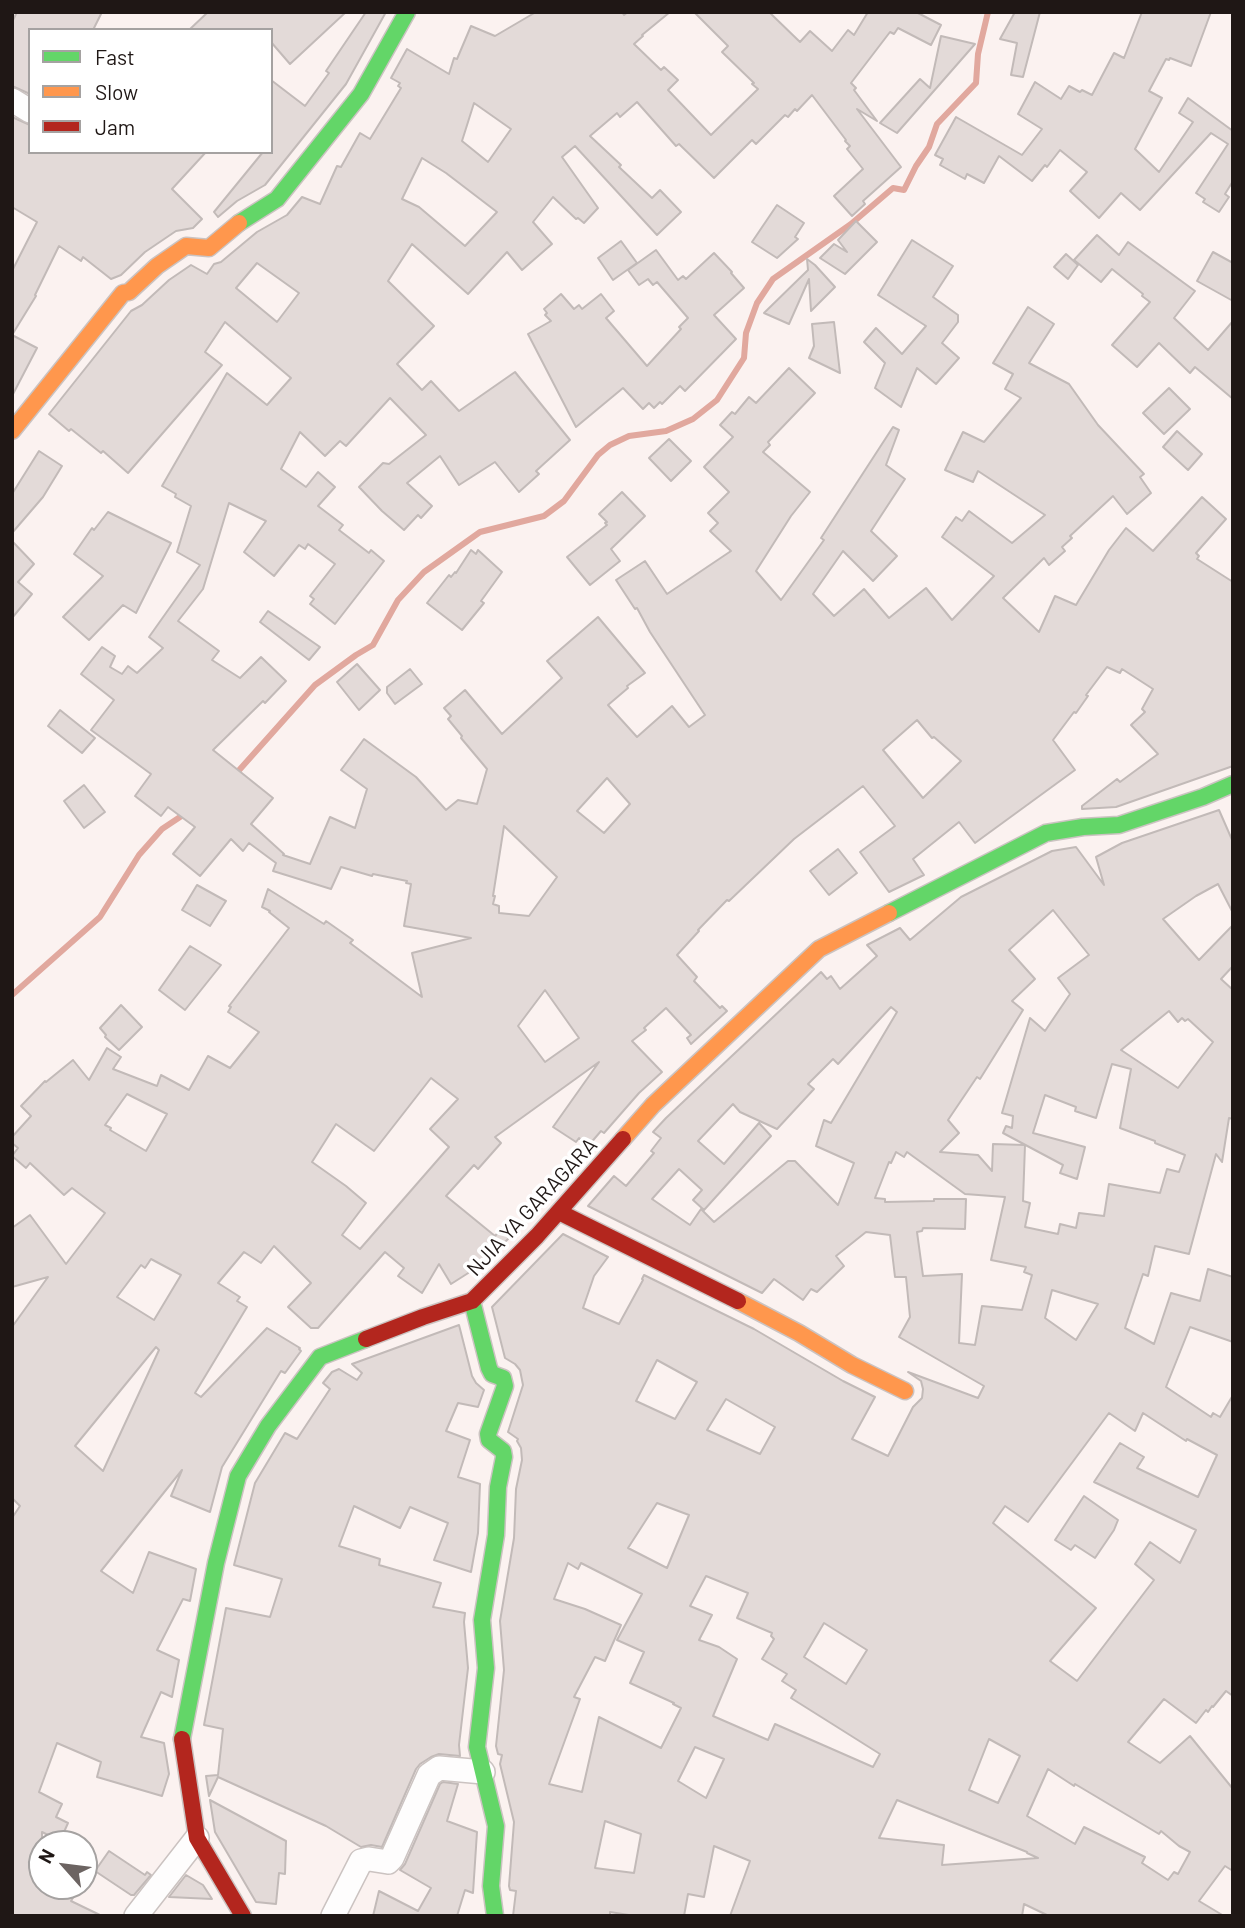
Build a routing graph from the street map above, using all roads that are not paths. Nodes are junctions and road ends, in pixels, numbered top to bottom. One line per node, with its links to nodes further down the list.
1 (407, 12): 4 (street)
2 (12, 100): 3 (street)
3 (28, 110)
4 (12, 431)
5 (1233, 784): 6 (street, NJIA YA GARAGARA)
6 (559, 1212): 7 (street, NJIA YA GARAGARA); 8 (street)
7 (472, 1301): 9 (street); 10 (street, NJIA YA GARAGARA)
8 (905, 1391)
9 (483, 1772): 13 (street); 14 (street)
10 (197, 1838): 11 (street); 12 (street, NJIA YA GARAGARA)
11 (136, 1916)
12 (243, 1916)
13 (333, 1916)
14 (495, 1916)

